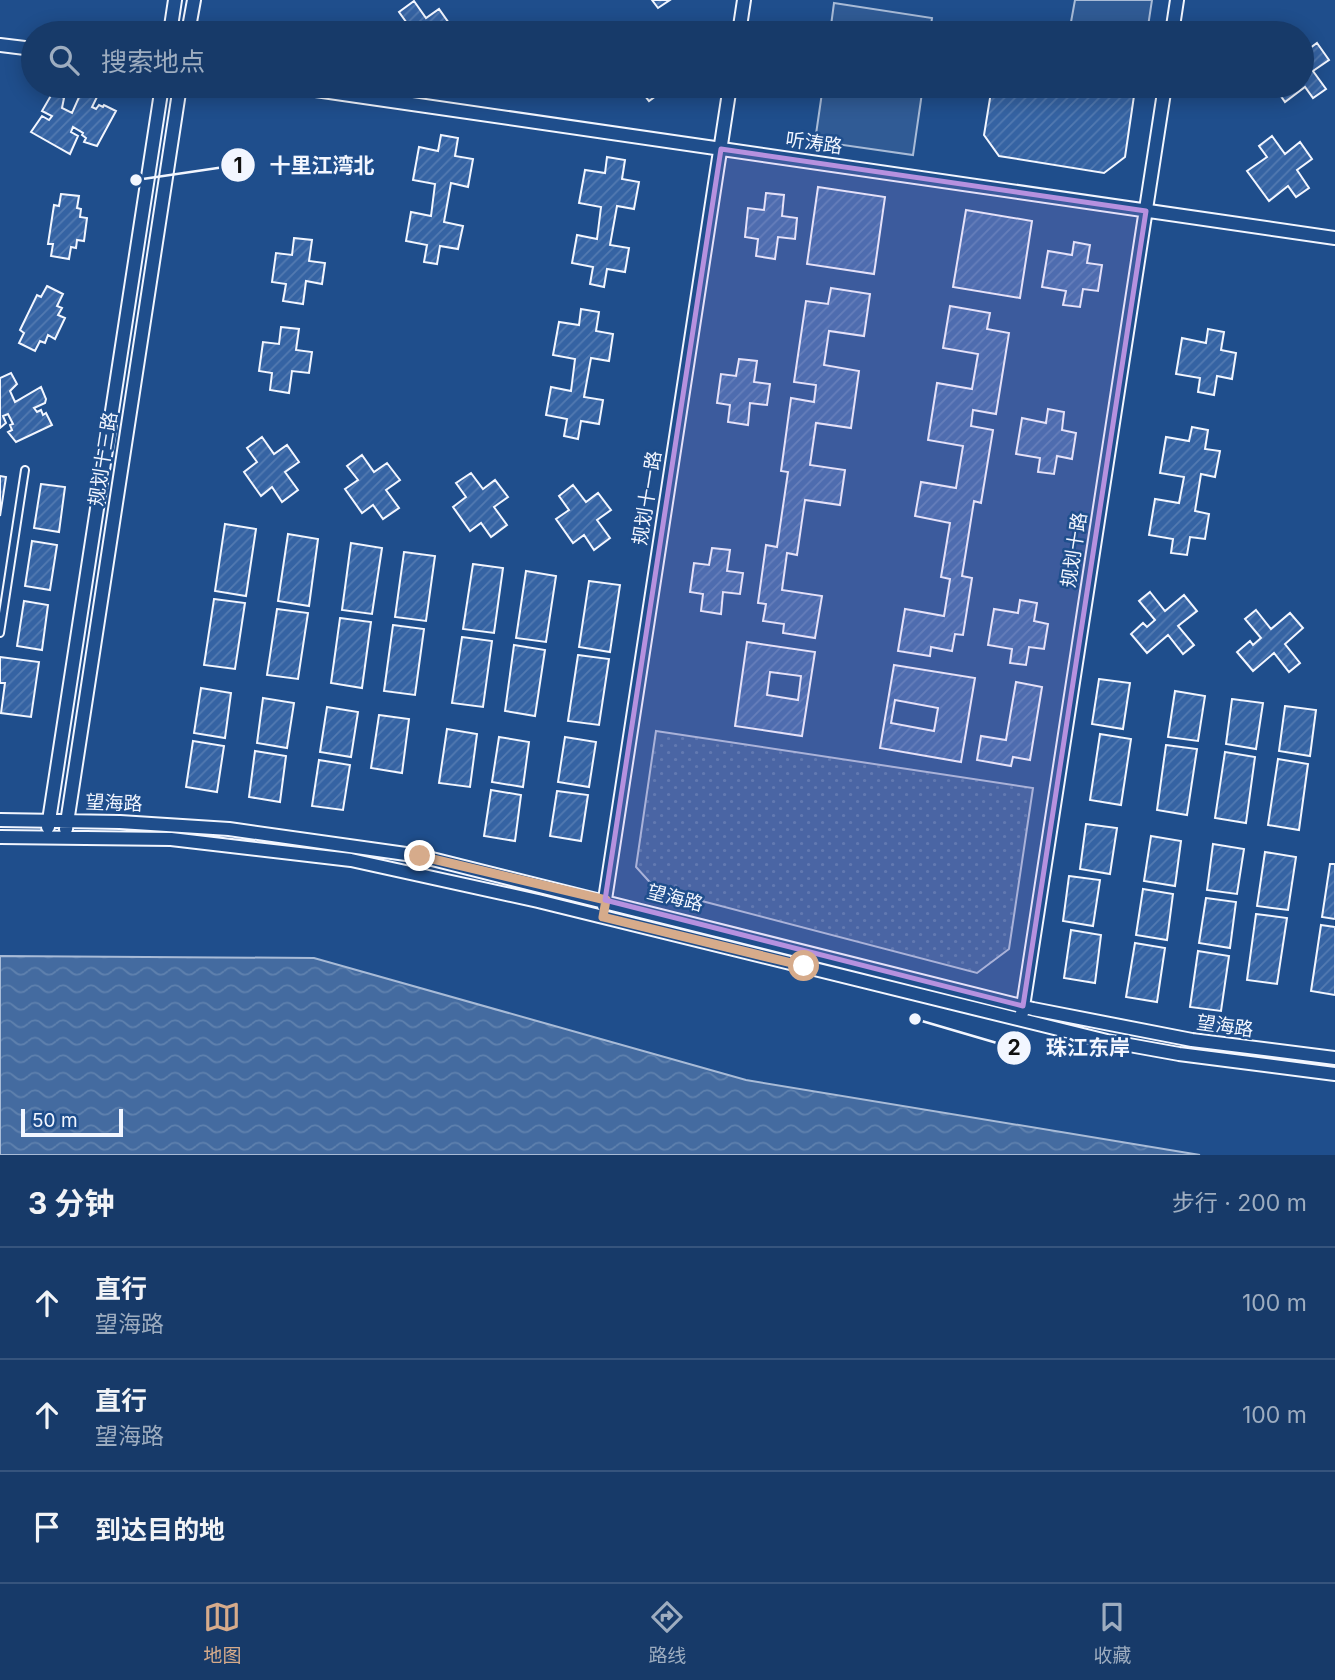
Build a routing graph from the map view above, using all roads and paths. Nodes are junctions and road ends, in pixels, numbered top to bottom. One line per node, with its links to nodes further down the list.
1 (175, 0): 5 (street)
2 (194, 0): 6 (street)
3 (744, 0): 7 (street)
4 (1177, 0): 8 (street)
5 (172, 21)
6 (190, 21)
7 (741, 21)
8 (1174, 21)
9 (0, 45): 10 (street)
10 (21, 48)
11 (160, 98): 22 (street, 规划十三路)
12 (178, 98): 23 (street, 规划十三路)
13 (370, 98): 16 (street, 听涛路)
14 (728, 98): 16 (street, 规划十一路)
15 (1163, 98): 17 (street, 规划十路)
16 (720, 149): 17 (street, 听涛路); 27 (street, 规划十一路)
17 (1146, 211): 18 (street, 听涛路); 29 (street, 规划十路)
18 (1335, 238)
19 (25, 470): 20 (lane)
20 (0, 633)
21 (0, 820): 22 (street, 望海路)
22 (49, 821): 23 (street, 望海路); 25 (street, 规划十三路)
23 (67, 821): 26 (street, 规划十三路); 27 (street, 望海路)
24 (0, 837): 25 (street, 望海路)
25 (47, 837): 26 (street, 望海路)
26 (65, 837): 28 (street, 望海路)
27 (606, 900): 28 (street, 规划十一路); 29 (street, 望海路)
28 (603, 917): 30 (street, 望海路)
29 (1023, 1006): 30 (street, 规划十路); 31 (street, 望海路)
30 (1021, 1020): 32 (street, 望海路)
31 (1335, 1058)
32 (1335, 1074)

